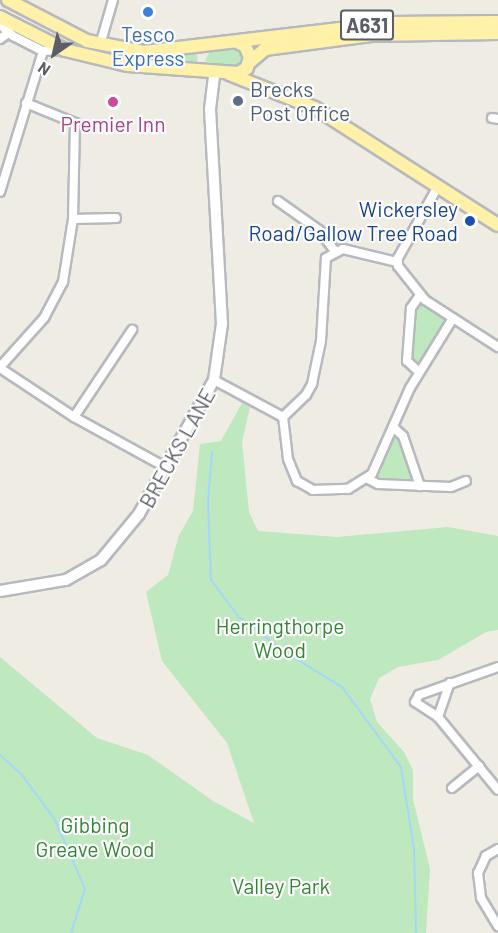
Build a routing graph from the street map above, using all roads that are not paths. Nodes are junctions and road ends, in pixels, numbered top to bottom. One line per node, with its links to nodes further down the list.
1 (8, 0): 9 (main road, A631)
2 (113, 0): 9 (street)
3 (1, 17): 5 (street); 11 (main road)
4 (498, 22): 8 (main road, A631)
5 (8, 33): 7 (street); 12 (street)
6 (498, 33): 13 (main road, A631)
7 (0, 39)
8 (237, 42): 10 (main road, A631); 13 (main road)
9 (100, 45): 10 (main road, A631)
10 (201, 47): 14 (main road)
11 (65, 50): 12 (street); 14 (main road)
12 (43, 51): 17 (street)
13 (250, 63): 15 (main road, A631); 16 (main road)
14 (209, 70): 15 (main road); 34 (street, BRECKS LANE)
15 (229, 74): 16 (main road)
16 (282, 93): 18 (main road)
17 (26, 103): 19 (street); 24 (street)
18 (437, 188): 25 (main road); 27 (street)
19 (0, 192)
20 (278, 201): 21 (street)
21 (287, 207): 22 (street); 26 (street)
22 (280, 216)
23 (116, 218): 24 (street)
24 (73, 219): 32 (street)
25 (498, 225)
26 (334, 250): 27 (street); 36 (street)
27 (397, 262): 28 (street)
28 (420, 295): 29 (street); 33 (street)
29 (453, 318): 31 (street); 33 (street)
30 (132, 330): 35 (street)
31 (498, 347)
32 (0, 367): 35 (street)
33 (419, 372): 37 (street)
34 (214, 380): 36 (street); 38 (street, BRECKS LANE)
35 (74, 417): 38 (street)
36 (283, 417): 39 (street)
37 (393, 427): 39 (street); 41 (street)
38 (165, 467): 42 (street, BRECKS LANE)
39 (368, 479): 41 (street)
40 (466, 481): 41 (street)
41 (420, 486)
42 (0, 591)
43 (498, 667): 44 (street)
44 (450, 683): 45 (street); 45 (street)
45 (438, 717): 46 (street)
46 (479, 766): 47 (street); 48 (street)
47 (452, 788)
48 (498, 790)
49 (498, 849): 50 (street)
50 (498, 928): 51 (street)
51 (494, 933)

